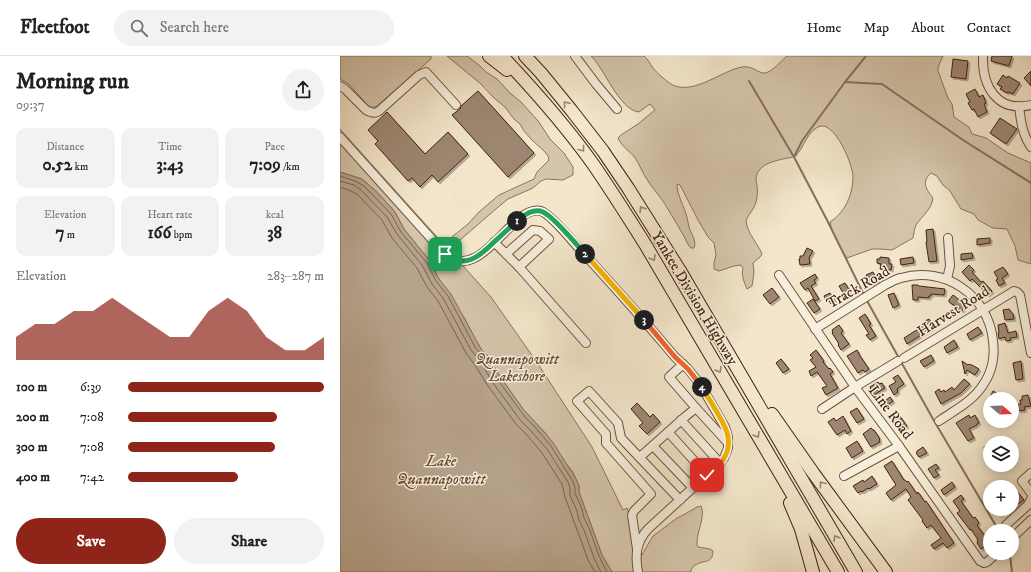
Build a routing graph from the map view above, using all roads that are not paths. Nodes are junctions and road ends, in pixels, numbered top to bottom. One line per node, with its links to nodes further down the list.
1 (489, 56): 7 (highway)
2 (502, 56): 7 (highway, Yankee Division Highway)
3 (525, 56): 23 (highway, Yankee Division Highway, one-way to 3)
4 (575, 56): 11 (street)
5 (983, 56): 10 (street)
6 (340, 86): 8 (street)
7 (538, 96): 37 (highway, Yankee Division Highway, one-way to 37)
8 (456, 105)
9 (1031, 105): 10 (street)
10 (1019, 106): 13 (street)
11 (617, 109)
12 (340, 137): 15 (street)
13 (1031, 147)
14 (948, 238): 19 (street)
15 (494, 242): 16 (street); 25 (street)
16 (506, 254): 17 (street); 17 (street)
17 (519, 267): 22 (street)
18 (779, 275): 21 (street, Line Road)
19 (947, 279): 20 (street, Track Road); 21 (street, Track Road)
20 (984, 309): 24 (street, Harvest Road); 26 (street, Harvest Road); 30 (street, Track Road)
21 (815, 329): 26 (street, Line Road)
22 (586, 343)
23 (722, 344): 55 (highway, Yankee Division Highway, one-way to 23); 56 (highway, one-way to 23)
24 (1031, 353)
25 (683, 364): 27 (street); 34 (street)
26 (855, 387): 28 (street, Harvest Road); 36 (street, Line Road)
27 (696, 408): 29 (street); 34 (street)
28 (822, 409)
29 (681, 420): 32 (street); 39 (street)
30 (939, 421)
31 (620, 429): 33 (street); 33 (street); 38 (street)
32 (668, 432): 35 (street); 41 (street)
33 (606, 434): 50 (street)
34 (728, 442): 39 (street)
35 (653, 446): 38 (street); 43 (street)
36 (899, 446): 42 (street); 51 (street, Line Road)
37 (770, 456): 53 (highway); 54 (highway, Yankee Division Highway)
38 (640, 457): 45 (street)
39 (720, 463): 41 (street)
40 (1031, 473): 44 (street)
41 (707, 475): 43 (street)
42 (844, 476)
43 (693, 488): 45 (street)
44 (1031, 493)
45 (680, 500): 50 (street)
46 (1028, 507): 47 (street); 48 (street)
47 (1030, 521): 49 (street)
48 (1007, 524)
49 (1019, 531)
50 (637, 550): 52 (street)
51 (989, 560)
52 (638, 572)
53 (813, 572)
54 (838, 572)
55 (856, 572)
56 (886, 572)

